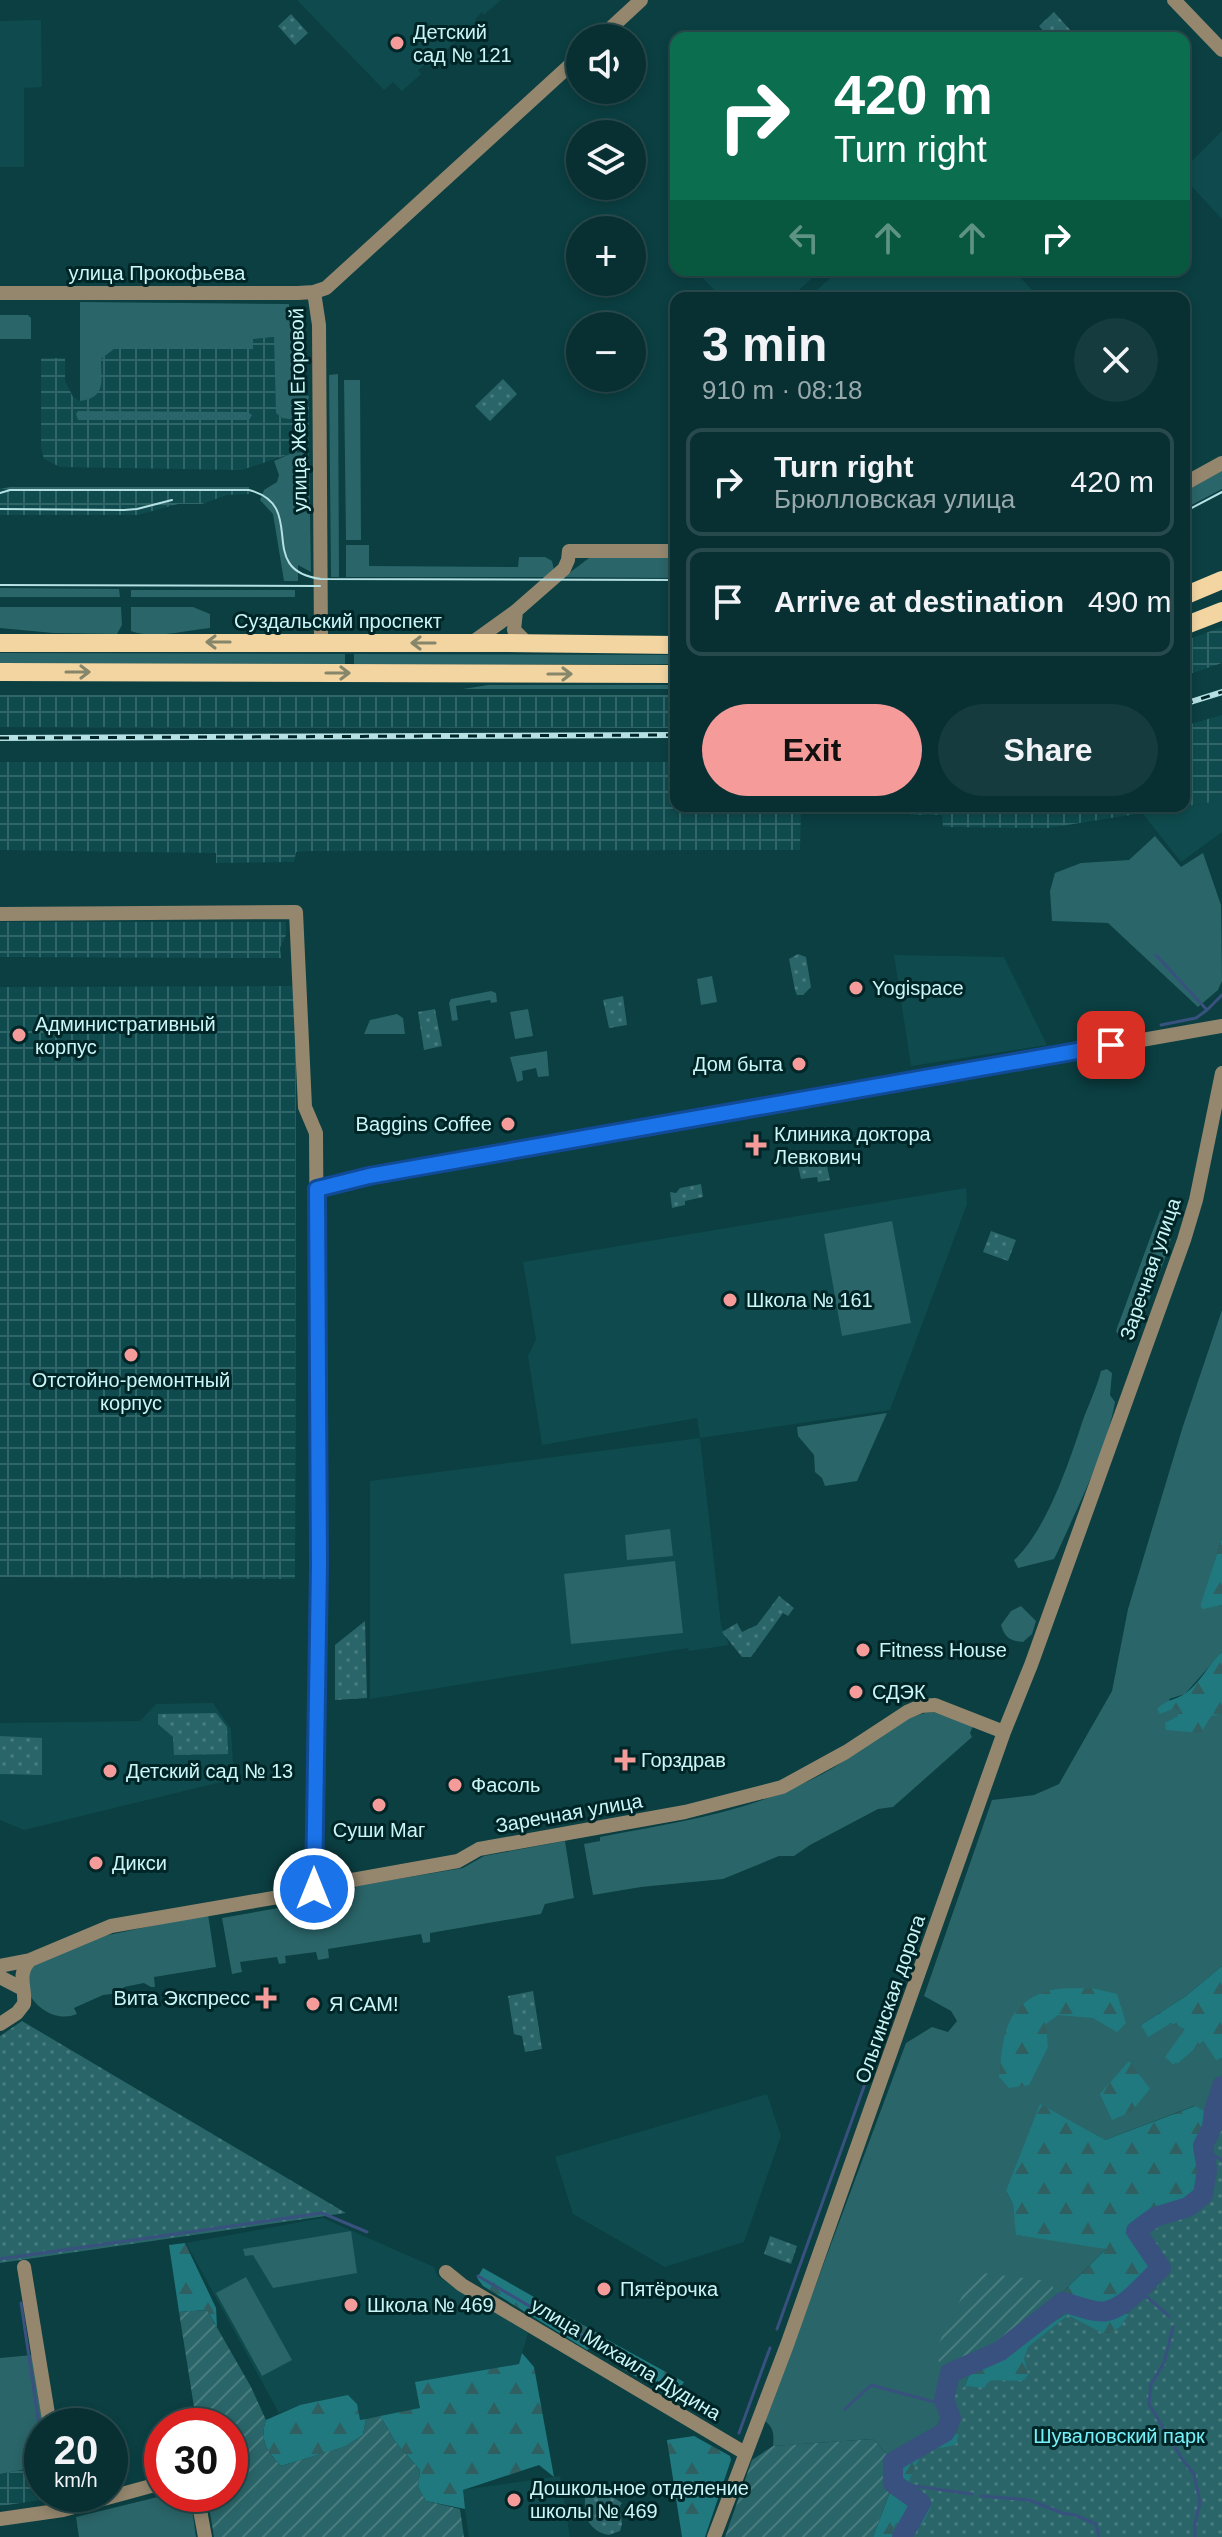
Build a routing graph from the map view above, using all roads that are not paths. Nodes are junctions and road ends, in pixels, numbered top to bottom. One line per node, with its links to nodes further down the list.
1 (641, 0): 3 (street)
2 (1174, 0): 4 (street)
3 (615, 24)
4 (1222, 50)
5 (566, 69): 6 (street, улица Жени Егоровой)
6 (314, 292): 7 (street, улица Прокофьева); 17 (street, улица Жени Егоровой)
7 (0, 293)
8 (1222, 463): 9 (street)
9 (1190, 481)
10 (670, 551): 13 (street)
11 (1217, 580): 12 (main road)
12 (1190, 593)
13 (516, 611): 18 (street); 19 (street)
14 (1222, 611): 15 (main road)
15 (1190, 624)
16 (0, 643): 17 (main road, Суздальский проспект, one-way to 16)
17 (321, 643): 18 (main road, Суздальский проспект, one-way to 17)
18 (472, 643): 19 (main road, Суздальский проспект)
19 (528, 644): 20 (main road, Суздальский проспект)
20 (670, 645)
21 (0, 672): 22 (main road, one-way to 22)
22 (670, 674)
23 (0, 914): 26 (street)
24 (1222, 1026): 26 (street)
25 (1222, 1073): 27 (street, Заречная улица)
26 (317, 1189): 29 (street)
27 (1100, 1474): 28 (street, Ольгинская дорога)
28 (1004, 1732): 29 (street, Заречная улица); 38 (street, Ольгинская дорога)
29 (314, 1889): 30 (street, Заречная улица)
30 (30, 1960): 31 (street, Заречная улица); 33 (street)
31 (0, 1966)
32 (0, 1977): 33 (street)
33 (21, 1988): 34 (street)
34 (0, 2024)
35 (24, 2267): 37 (street)
36 (446, 2272): 38 (street, улица Михаила Дудина)
37 (47, 2408)
38 (745, 2453): 43 (street, Ольгинская дорога)
39 (49, 2512): 41 (street)
40 (200, 2512): 42 (street)
41 (0, 2519)
42 (205, 2537)
43 (714, 2537)

